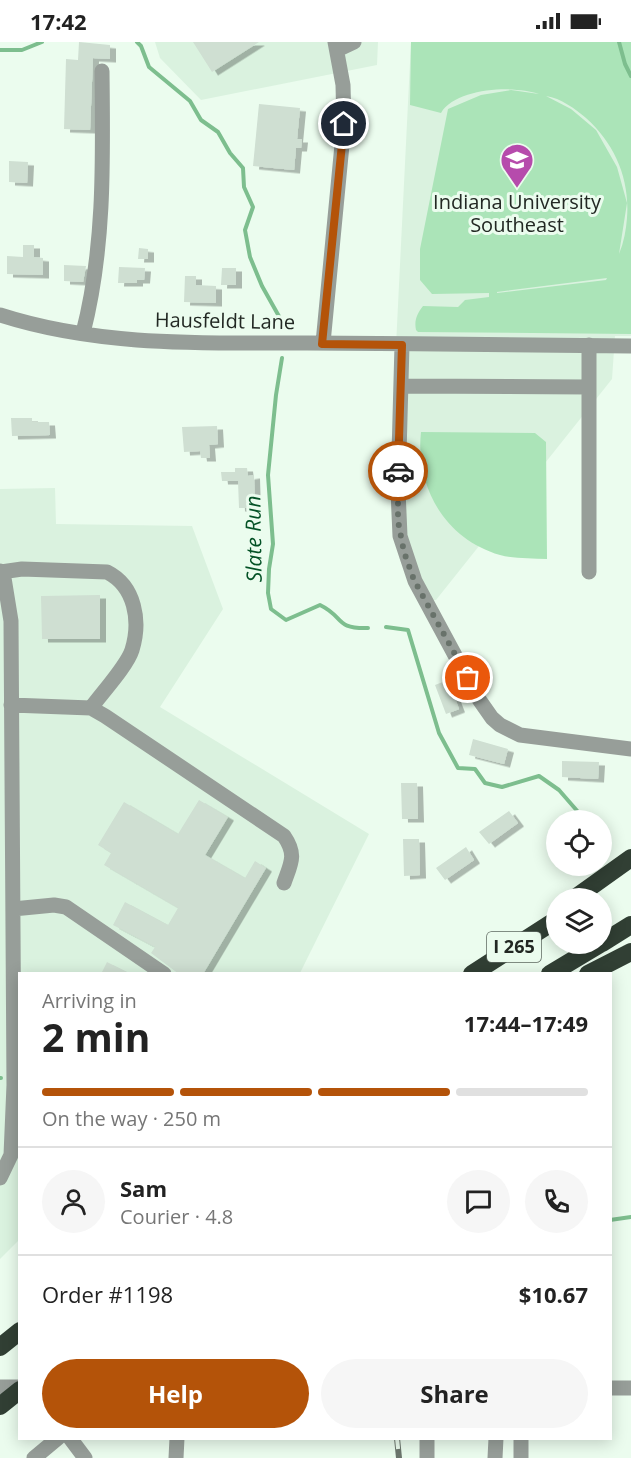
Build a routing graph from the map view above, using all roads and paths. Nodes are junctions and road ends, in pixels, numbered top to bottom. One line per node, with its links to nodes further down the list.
1 (354, 42): 2 (street)
2 (336, 46): 6 (street)
3 (102, 70): 5 (street)
4 (0, 315): 5 (street, Hausfeldt Lane)
5 (83, 333): 6 (street, Hausfeldt Lane)
6 (322, 344): 7 (street, Hausfeldt Lane)
7 (402, 345): 8 (street, Hausfeldt Lane); 10 (street)
8 (589, 345): 9 (street, Hausfeldt Lane); 11 (street)
9 (631, 346)
10 (401, 386): 11 (street); 18 (street)
11 (589, 387): 13 (street)
12 (0, 572): 14 (street); 16 (street)
13 (589, 572)
14 (5, 614): 15 (street)
15 (11, 705): 16 (street); 17 (street)
16 (91, 708): 22 (street)
17 (6, 729): 19 (street)
18 (631, 749)
19 (6, 812): 25 (street)
20 (631, 858): 23 (highway)
21 (631, 873): 24 (highway)
22 (284, 883)
23 (589, 888)
24 (606, 888)
25 (13, 909): 33 (street); 37 (street)
26 (546, 920): 32 (highway)
27 (631, 925): 29 (highway, I 265)
28 (546, 926): 32 (highway, I 265)
29 (612, 936)
30 (631, 952): 36 (highway)
31 (583, 954): 35 (highway, I 265)
32 (490, 962): 34 (highway, I 265)
33 (161, 972)
34 (475, 972)
35 (553, 972)
36 (592, 972)
37 (0, 1178)
38 (18, 1333): 39 (highway)
39 (2, 1346)
40 (0, 1387): 41 (street)
41 (18, 1388)
42 (612, 1388): 43 (street)
43 (631, 1388)
44 (18, 1390): 45 (highway)
45 (0, 1407)
46 (56, 1440): 52 (street)
47 (72, 1440): 53 (street)
48 (177, 1440): 54 (street)
49 (427, 1440): 55 (street)
50 (496, 1440): 56 (street)
51 (521, 1440): 57 (street)
52 (34, 1458)
53 (85, 1458)
54 (176, 1458)
55 (428, 1458)
56 (495, 1458)
57 (521, 1458)

